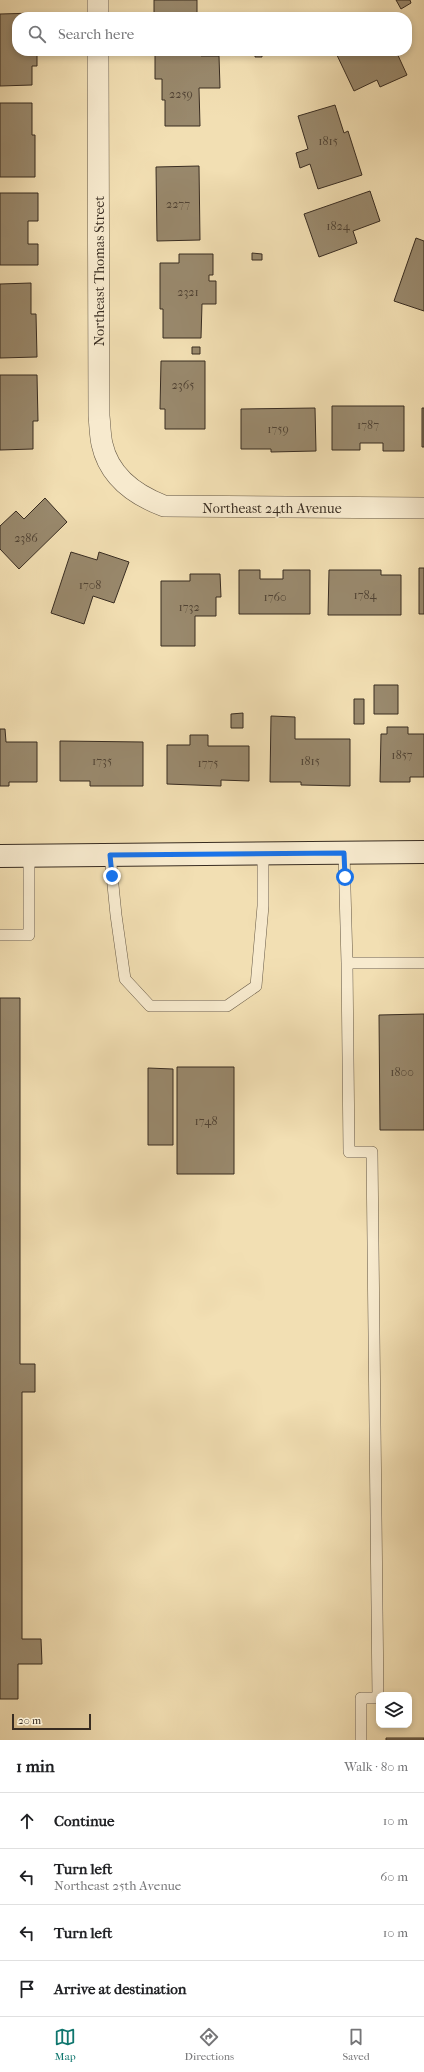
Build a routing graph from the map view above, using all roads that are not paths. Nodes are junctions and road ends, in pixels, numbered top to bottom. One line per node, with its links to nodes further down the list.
1 (98, 0): 2 (street)
2 (98, 12)
3 (98, 56): 4 (street, Northeast Thomas Street)
4 (125, 485): 5 (street, Northeast 24th Avenue)
5 (424, 508)
6 (424, 852): 8 (main road)
7 (263, 853): 8 (main road); 9 (main road); 9 (lane)
8 (344, 853): 13 (lane)
9 (110, 855): 11 (main road)
10 (0, 856): 11 (main road)
11 (29, 856): 12 (lane)
12 (0, 935)
13 (347, 963): 14 (lane); 15 (lane)
14 (424, 963)
15 (361, 1740)

